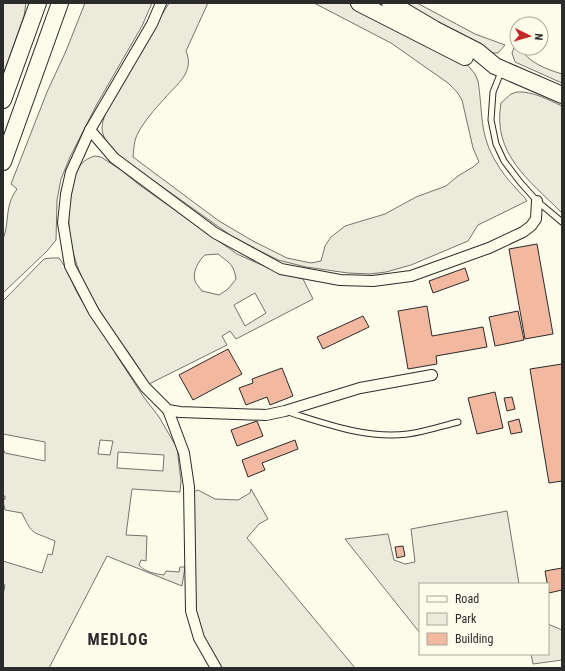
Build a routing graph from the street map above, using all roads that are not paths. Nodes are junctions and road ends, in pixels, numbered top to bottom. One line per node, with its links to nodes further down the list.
1 (38, 3): 8 (main road)
2 (60, 3): 10 (main road)
3 (161, 3): 9 (street)
4 (359, 3): 6 (main road)
5 (390, 3): 6 (main road)
6 (499, 67): 7 (main road); 11 (lane)
7 (562, 95)
8 (3, 100)
9 (90, 130): 11 (street); 14 (street)
10 (3, 162)
11 (537, 201): 12 (lane)
12 (562, 222)
13 (432, 375): 15 (street)
14 (168, 410): 15 (street); 17 (street)
15 (285, 411): 16 (lane)
16 (458, 422)
17 (216, 668)

